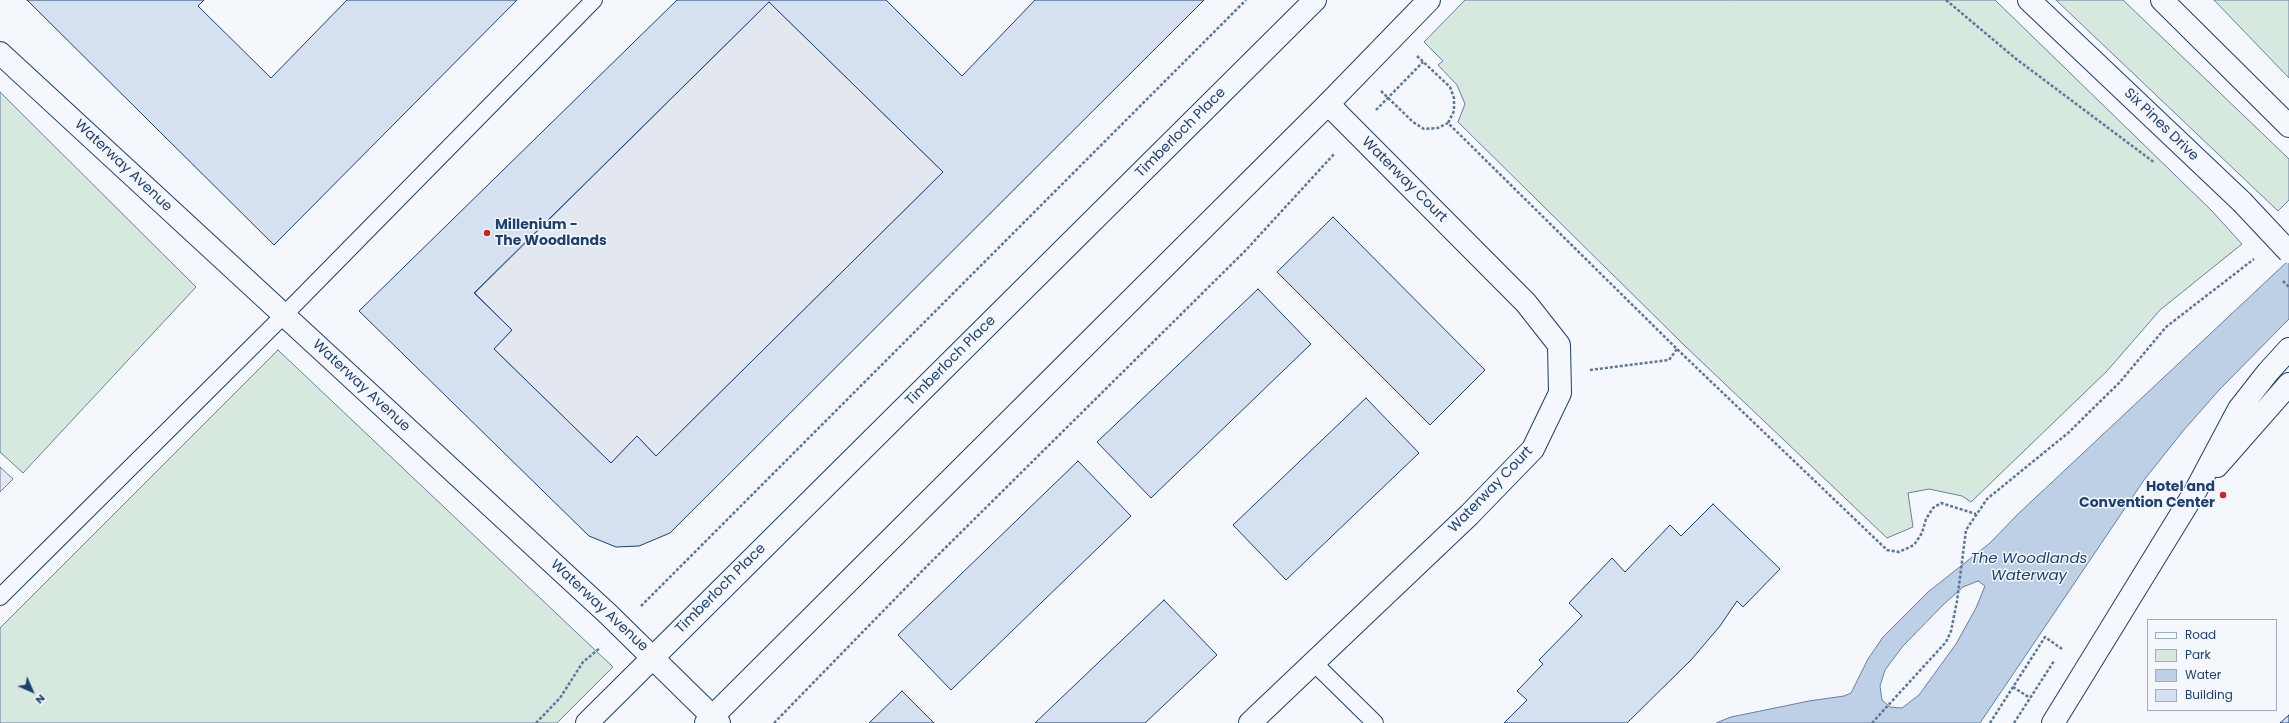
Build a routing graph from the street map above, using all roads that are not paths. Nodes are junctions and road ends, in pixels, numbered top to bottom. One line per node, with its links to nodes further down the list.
1 (594, 0): 10 (lane)
2 (1315, 0): 15 (street, Timberloch Place)
3 (1429, 0): 7 (street)
4 (2030, 0): 9 (street, Six Pines Drive, bridge)
5 (2162, 0): 8 (street)
6 (0, 53): 10 (street, Waterway Avenue)
7 (1328, 104): 16 (street, Waterway Court); 17 (street)
8 (2289, 126)
9 (2289, 252)
10 (284, 314): 14 (lane); 15 (street, Waterway Avenue)
11 (2289, 349): 13 (street)
12 (2289, 384): 13 (street)
13 (2196, 490): 21 (street)
14 (0, 597)
15 (653, 656): 17 (street, Waterway Avenue); 18 (street, Timberloch Place)
16 (1313, 662): 19 (street, Waterway Court); 20 (lane)
17 (713, 721)
18 (587, 723)
19 (1250, 723)
20 (1375, 723)
21 (2053, 723)

